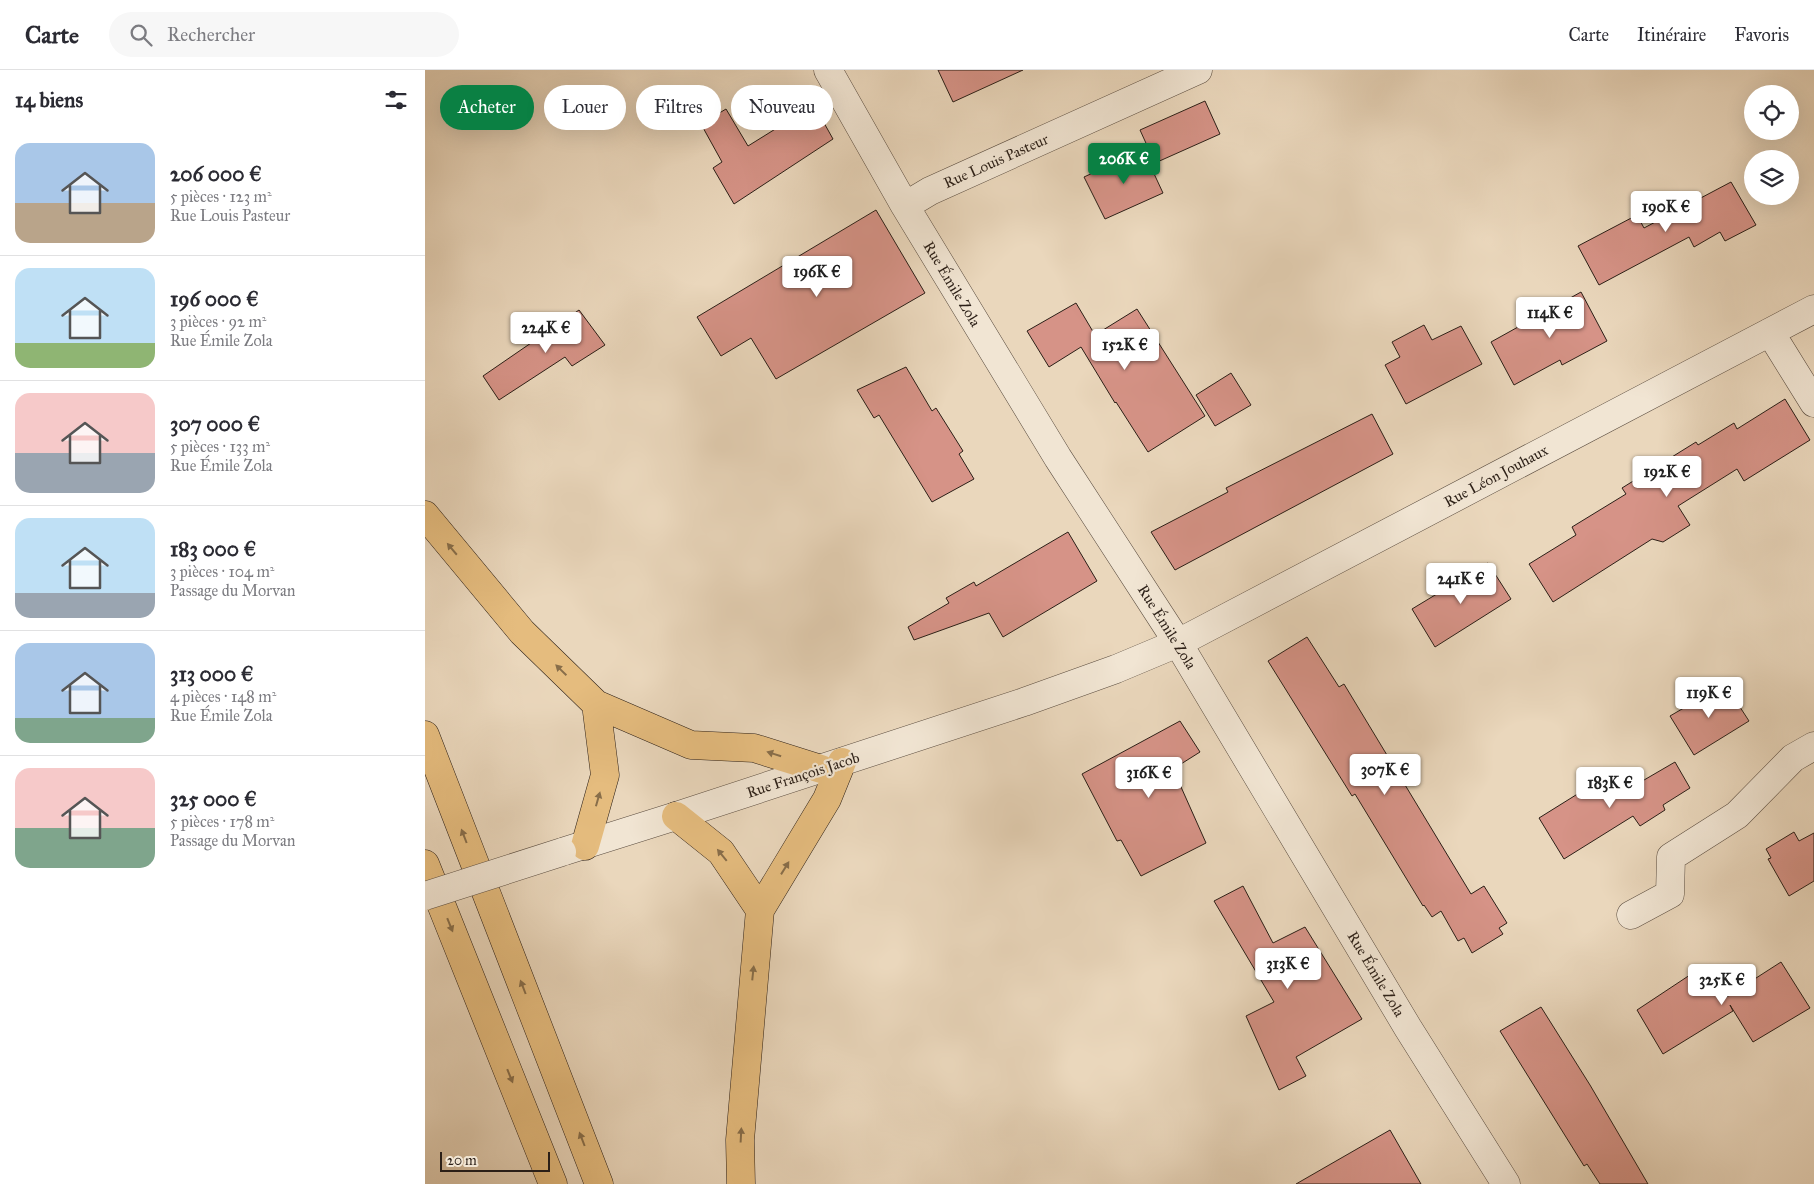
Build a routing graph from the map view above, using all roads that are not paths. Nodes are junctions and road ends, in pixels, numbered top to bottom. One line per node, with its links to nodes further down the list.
1 (828, 70): 3 (street, Rue Émile Zola)
2 (1197, 70): 3 (street, Rue Louis Pasteur)
3 (905, 206): 8 (street, Rue Émile Zola)
4 (1814, 309): 5 (street, Rue Léon Jouhaux)
5 (1770, 332): 6 (street); 8 (street, Rue Léon Jouhaux)
6 (1814, 403)
7 (425, 515): 9 (highway, one-way to 7)
8 (1178, 643): 12 (street, Rue François Jacob); 22 (street, Rue Émile Zola)
9 (596, 704): 12 (highway, one-way to 9); 14 (highway, one-way to 9)
10 (425, 735): 20 (highway, one-way to 10)
11 (1814, 746): 18 (street)
12 (832, 766): 13 (street, Rue François Jacob); 17 (highway, one-way to 12)
13 (676, 816): 14 (street, Rue François Jacob); 17 (highway, one-way to 13)
14 (573, 849): 16 (street, Rue François Jacob, bridge)
15 (425, 864): 19 (highway, one-way to 19)
16 (425, 896)
17 (759, 910): 21 (highway, one-way to 17)
18 (1631, 915)
19 (553, 1184)
20 (599, 1184)
21 (741, 1184)
22 (1506, 1184)

